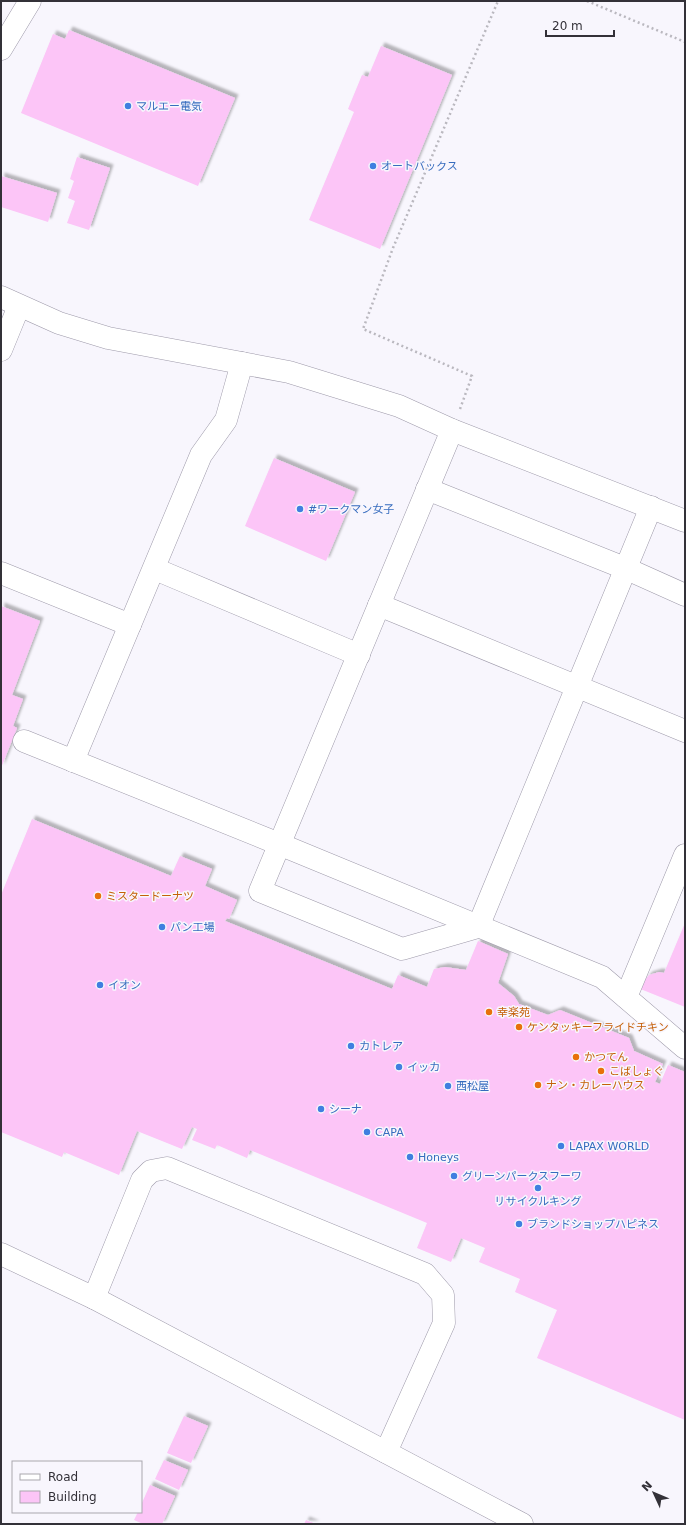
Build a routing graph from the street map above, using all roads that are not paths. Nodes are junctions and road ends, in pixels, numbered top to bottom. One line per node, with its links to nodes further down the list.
1 (30, 1): 2 (main road)
2 (1, 49)
3 (10, 301): 4 (main road); 5 (main road)
4 (1, 350)
5 (242, 362): 6 (main road); 10 (main road)
6 (452, 430): 7 (main road); 8 (main road)
7 (427, 489): 11 (main road); 14 (main road)
8 (651, 507): 9 (main road); 11 (main road)
9 (685, 522)
10 (155, 569): 15 (main road); 16 (main road)
11 (627, 569): 13 (main road); 17 (main road)
12 (1, 573): 15 (main road)
13 (685, 595)
14 (379, 605): 16 (main road); 17 (main road)
15 (130, 625): 20 (main road)
16 (359, 655): 21 (main road)
17 (577, 688): 18 (main road); 23 (main road)
18 (685, 731)
19 (24, 742): 20 (main road)
20 (74, 761): 21 (main road)
21 (279, 844): 23 (main road); 23 (main road)
22 (685, 855): 24 (main road)
23 (478, 927): 24 (main road)
24 (626, 997): 25 (main road)
25 (685, 1048)
26 (1, 1254): 27 (main road)
27 (94, 1298): 28 (main road); 28 (main road)
28 (386, 1452): 29 (main road)
29 (522, 1524)

